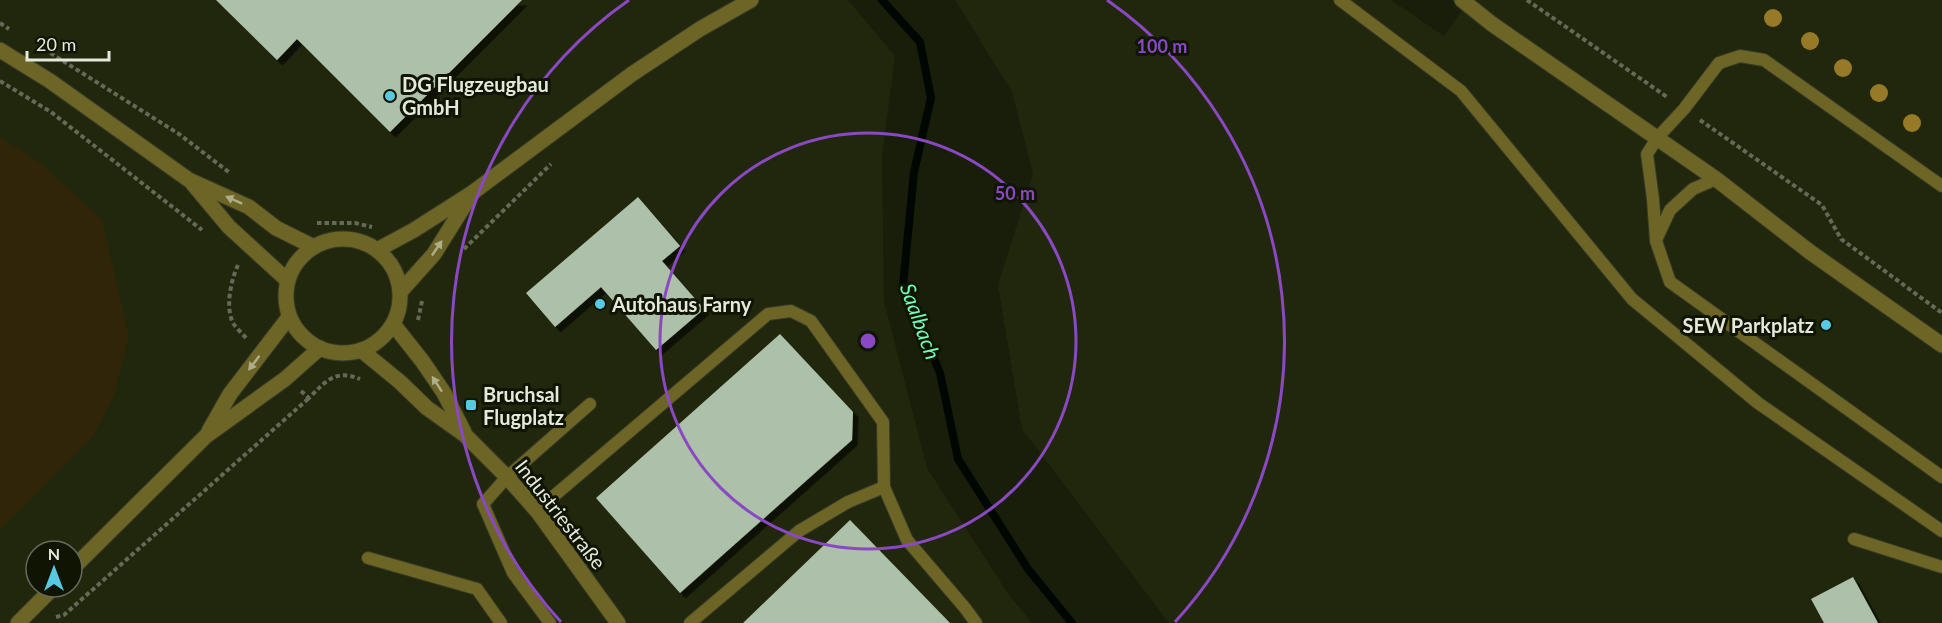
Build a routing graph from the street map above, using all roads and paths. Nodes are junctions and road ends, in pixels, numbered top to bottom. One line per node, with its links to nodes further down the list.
1 (751, 0): 17 (street)
2 (1340, 0): 41 (lane)
3 (1462, 0): 11 (street)
4 (1527, 0): 10 (path)
5 (0, 23): 6 (path)
6 (10, 29)
7 (41, 47): 13 (path)
8 (0, 50): 15 (street)
9 (0, 81): 18 (path)
10 (1683, 109): 11 (lane); 16 (lane); 26 (path)
11 (1658, 137): 14 (street); 19 (lane)
12 (552, 163): 22 (path)
13 (233, 175)
14 (1716, 179): 19 (lane); 30 (street)
15 (189, 180): 20 (street, one-way to 15); 23 (street)
16 (1942, 186)
17 (472, 192): 21 (street); 24 (street, one-way to 17)
18 (204, 232)
19 (1656, 241): 38 (lane)
20 (314, 247): 21 (street); 23 (street)
21 (377, 250): 24 (street)
22 (462, 251)
23 (287, 280): 27 (street)
24 (400, 292): 28 (street)
25 (427, 294): 29 (path)
26 (1942, 313)
27 (289, 316): 31 (street); 36 (street, one-way to 36)
28 (393, 324): 32 (street); 35 (street, Industriestraße, one-way to 28)
29 (419, 330)
30 (1942, 345)
31 (320, 348): 32 (street); 36 (street)
32 (361, 350): 35 (street, Industriestraße)
33 (309, 398): 47 (path)
34 (590, 404): 37 (lane)
35 (465, 435): 37 (street, Industriestraße)
36 (206, 436): 43 (street)
37 (507, 477): 40 (street, Industriestraße); 50 (lane)
38 (1942, 477)
39 (884, 487): 40 (lane); 52 (lane); 53 (lane)
40 (538, 512): 51 (street, Industriestraße)
41 (1942, 531)
42 (1854, 539): 45 (lane)
43 (84, 557)
44 (368, 558): 49 (lane)
45 (1942, 567)
46 (42, 599): 48 (street)
47 (53, 618)
48 (18, 623)
49 (501, 623)
50 (550, 623)
51 (618, 623)
52 (690, 623)
53 (976, 623)

